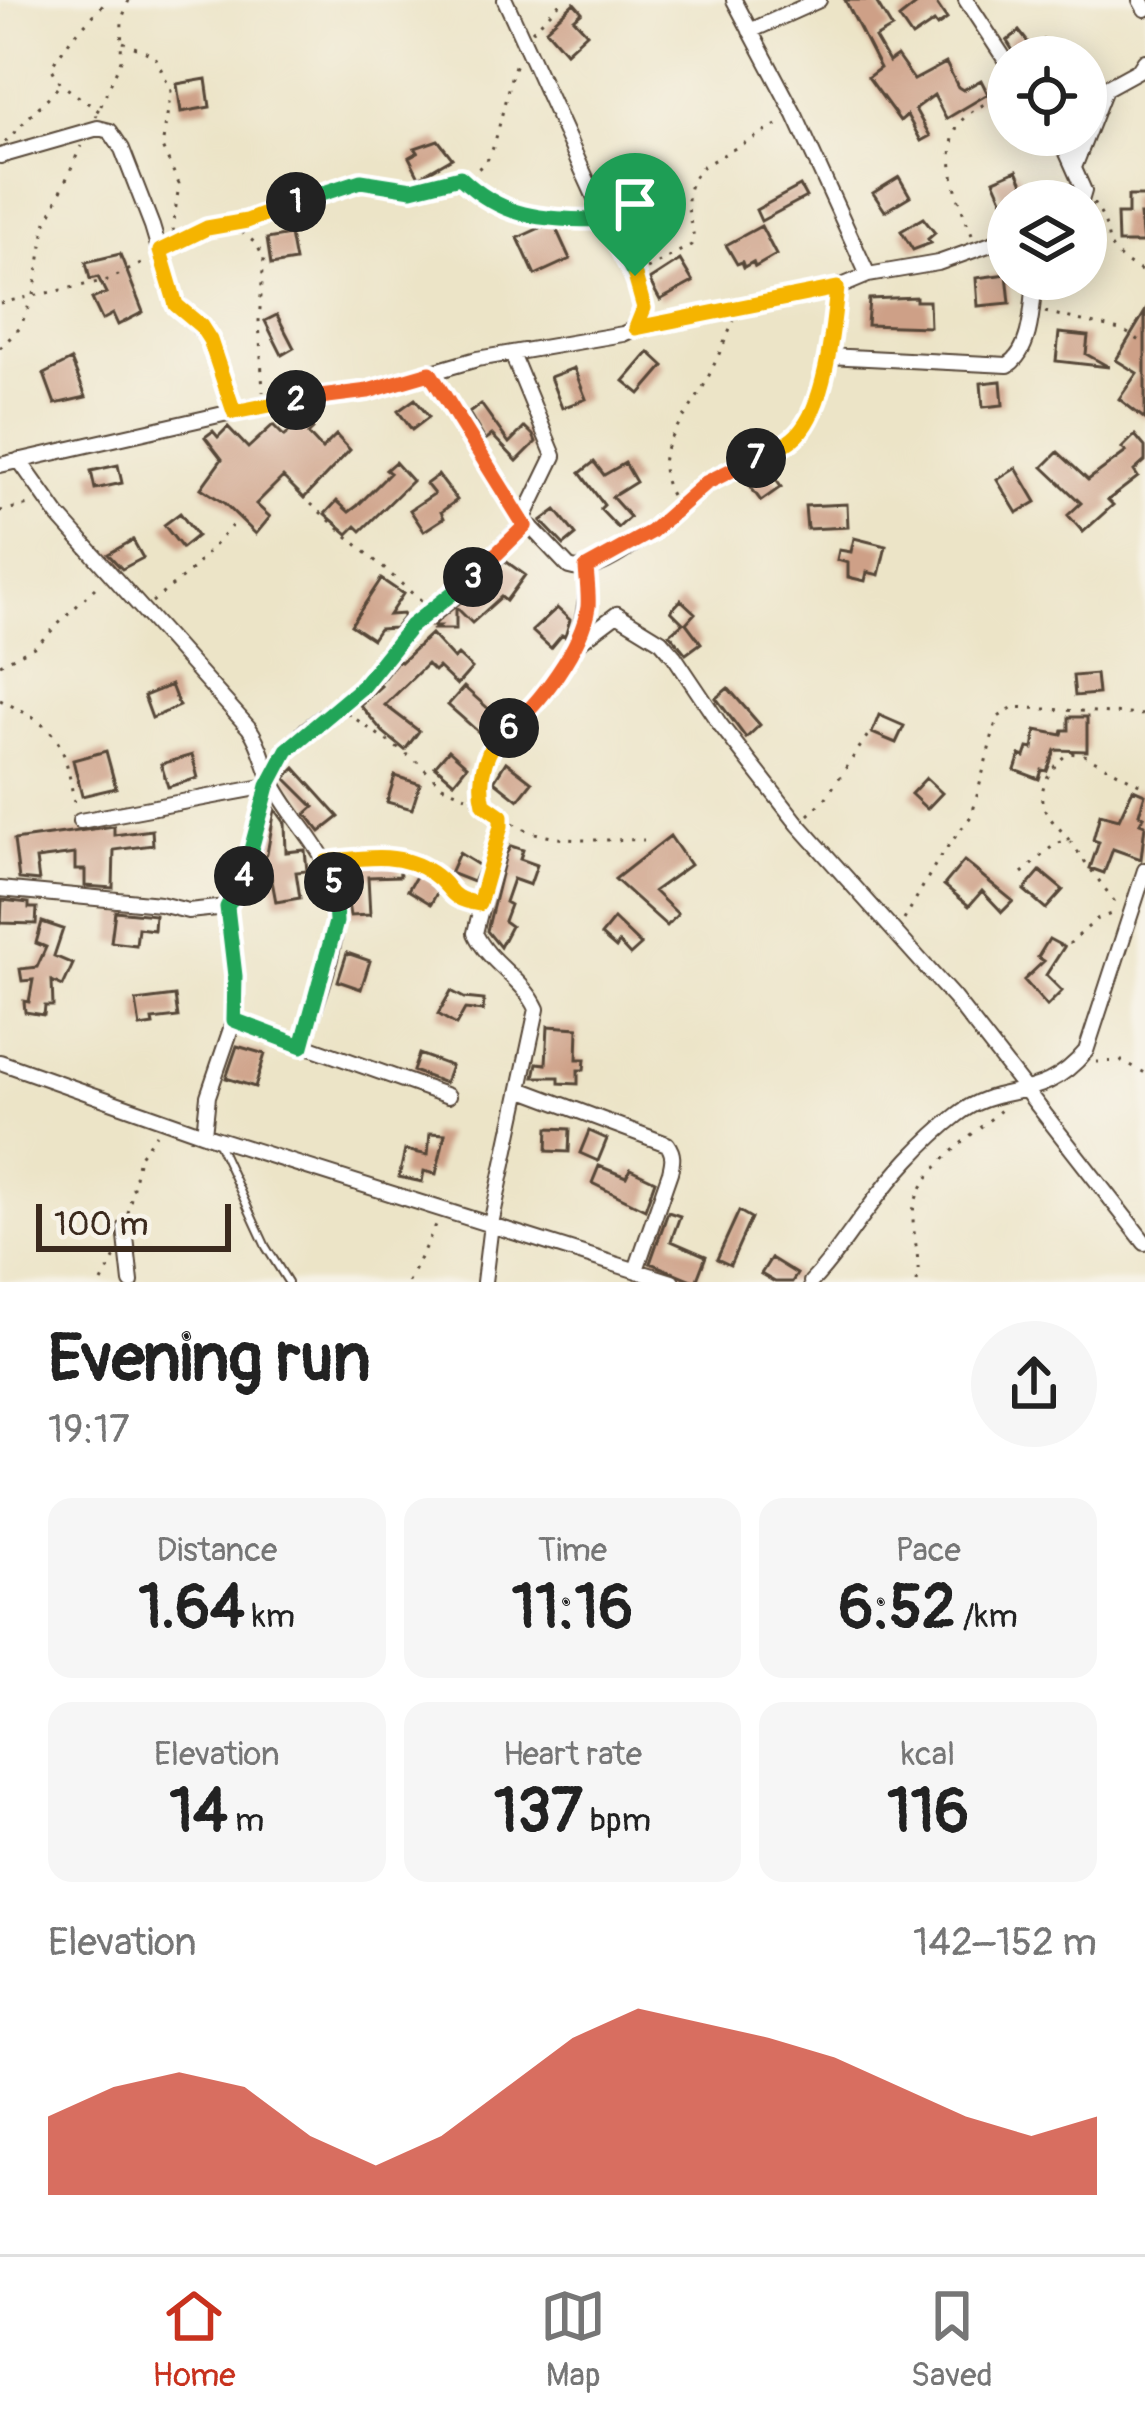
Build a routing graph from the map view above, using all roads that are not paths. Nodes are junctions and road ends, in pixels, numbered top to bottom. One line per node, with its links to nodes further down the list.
1 (505, 0): 20 (street)
2 (734, 0): 7 (street)
3 (819, 0): 7 (street)
4 (966, 0): 8 (street)
5 (1140, 0): 6 (street)
6 (1145, 9)
7 (750, 31): 17 (street)
8 (990, 36)
9 (1145, 61): 10 (street)
10 (1107, 88)
11 (0, 152): 24 (street)
12 (1070, 156): 14 (street)
13 (1079, 156): 14 (street)
14 (1075, 166): 15 (street)
15 (1078, 180)
16 (987, 245): 17 (street)
17 (868, 275): 18 (street)
18 (837, 288): 20 (street); 22 (street)
19 (1033, 300): 22 (street)
20 (636, 328): 21 (street)
21 (512, 354): 23 (street); 27 (street)
22 (828, 356): 28 (street)
23 (430, 373): 24 (street); 27 (street)
24 (234, 412): 25 (street)
25 (19, 460): 26 (street); 30 (street)
26 (0, 465)
27 (524, 523): 28 (street); 30 (street)
28 (586, 568): 29 (street)
29 (573, 647): 38 (street); 39 (street)
30 (269, 783): 31 (street); 34 (street); 36 (street)
31 (80, 821)
32 (1145, 870): 39 (street)
33 (0, 890): 34 (street)
34 (227, 907): 35 (street)
35 (234, 1020): 36 (street); 41 (street)
36 (302, 1046): 40 (street)
37 (0, 1062): 41 (street)
38 (520, 1089): 42 (street); 45 (street)
39 (1023, 1092): 44 (street); 50 (street)
40 (448, 1096)
41 (210, 1136): 42 (street); 47 (lane)
42 (490, 1224): 45 (street); 48 (street)
43 (124, 1228): 46 (street)
44 (1145, 1243)
45 (636, 1270): 49 (street)
46 (131, 1282)
47 (288, 1282)
48 (484, 1282)
49 (672, 1282)
50 (811, 1282)

